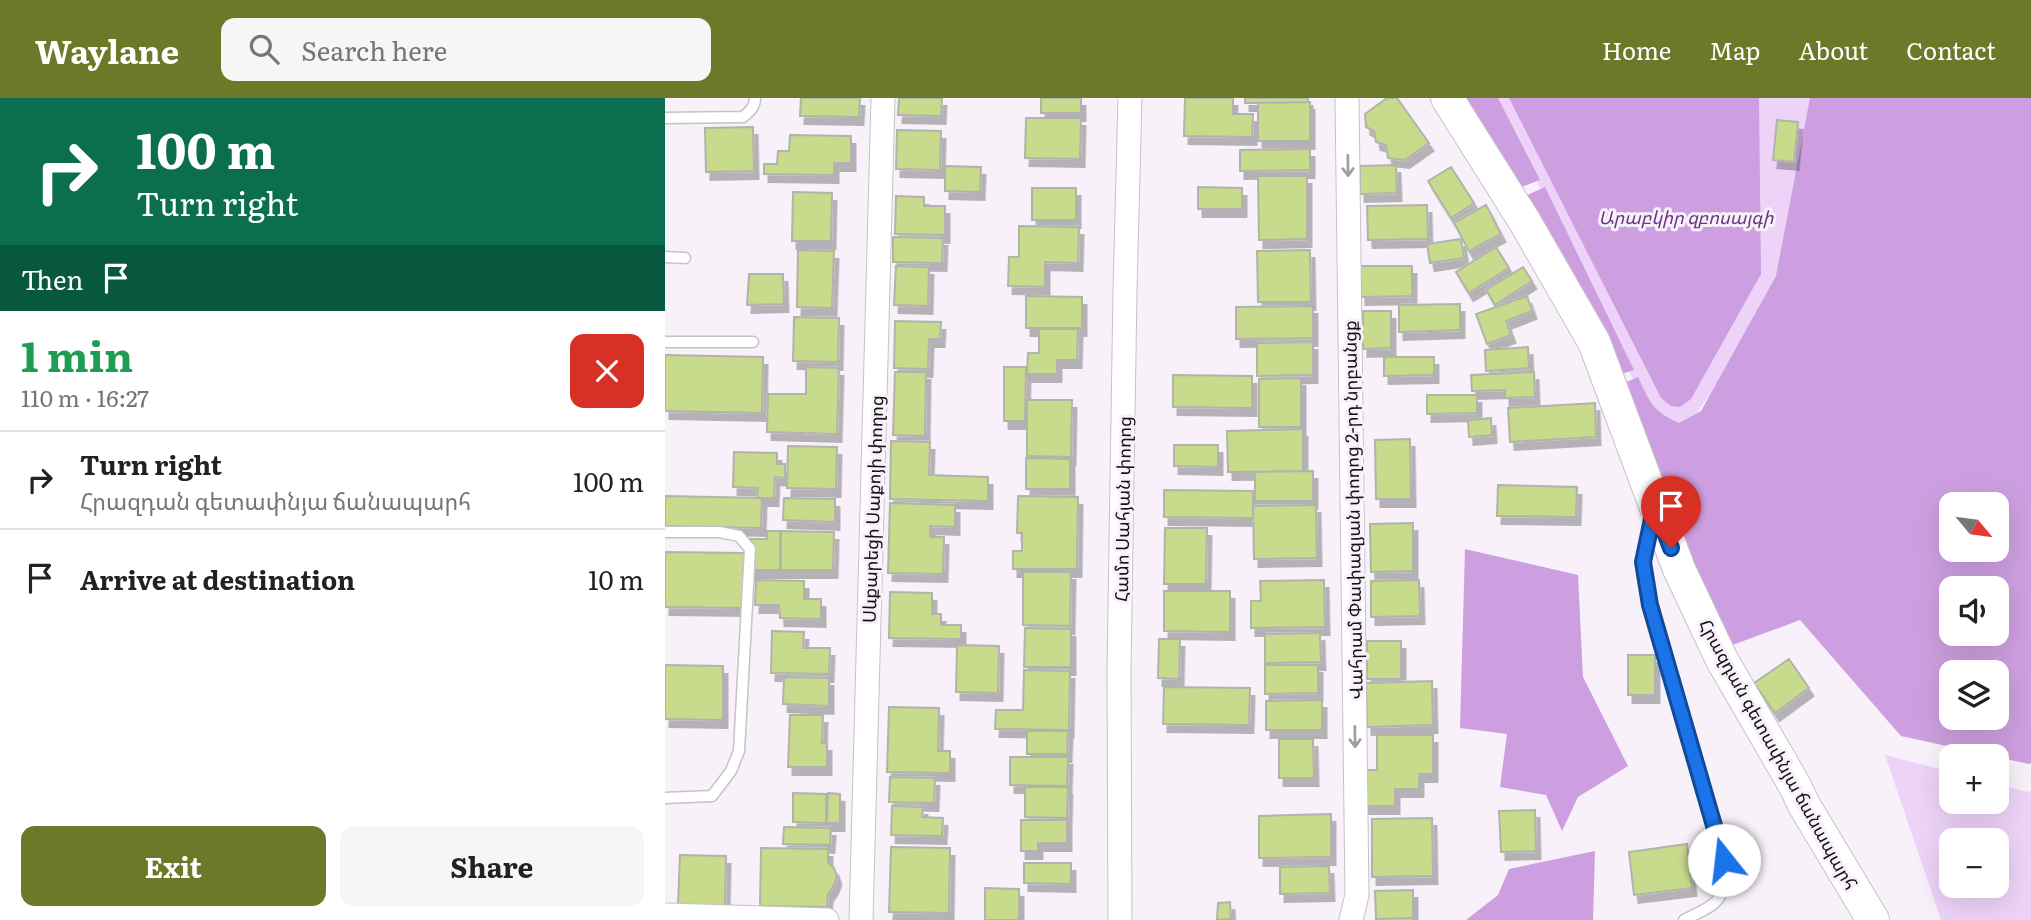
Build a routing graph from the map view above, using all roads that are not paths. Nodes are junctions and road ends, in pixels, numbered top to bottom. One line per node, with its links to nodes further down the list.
1 (755, 98): 6 (lane)
2 (883, 98): 16 (street, Սևքարեցի Սաքոյի փողոց)
3 (1130, 98): 17 (street, Համո Սահյան փողոց)
4 (1347, 98): 18 (street, Վահրամ Փափազյան փողոց 2-րդ նրբանցք, one-way to 18)
5 (1447, 98): 11 (street, Հրազդան գետափնյա ճանապարհ)
6 (665, 118)
7 (665, 257): 8 (lane)
8 (685, 258)
9 (665, 342): 10 (lane)
10 (753, 342)
11 (1655, 505): 19 (lane); 20 (street, Հրազդան գետափնյա ճանապարհ)
12 (665, 532): 13 (lane)
13 (665, 797)
14 (665, 915): 15 (street)
15 (827, 920)
16 (861, 920)
17 (1120, 920)
18 (1351, 920)
19 (1684, 920)
20 (1873, 920)

